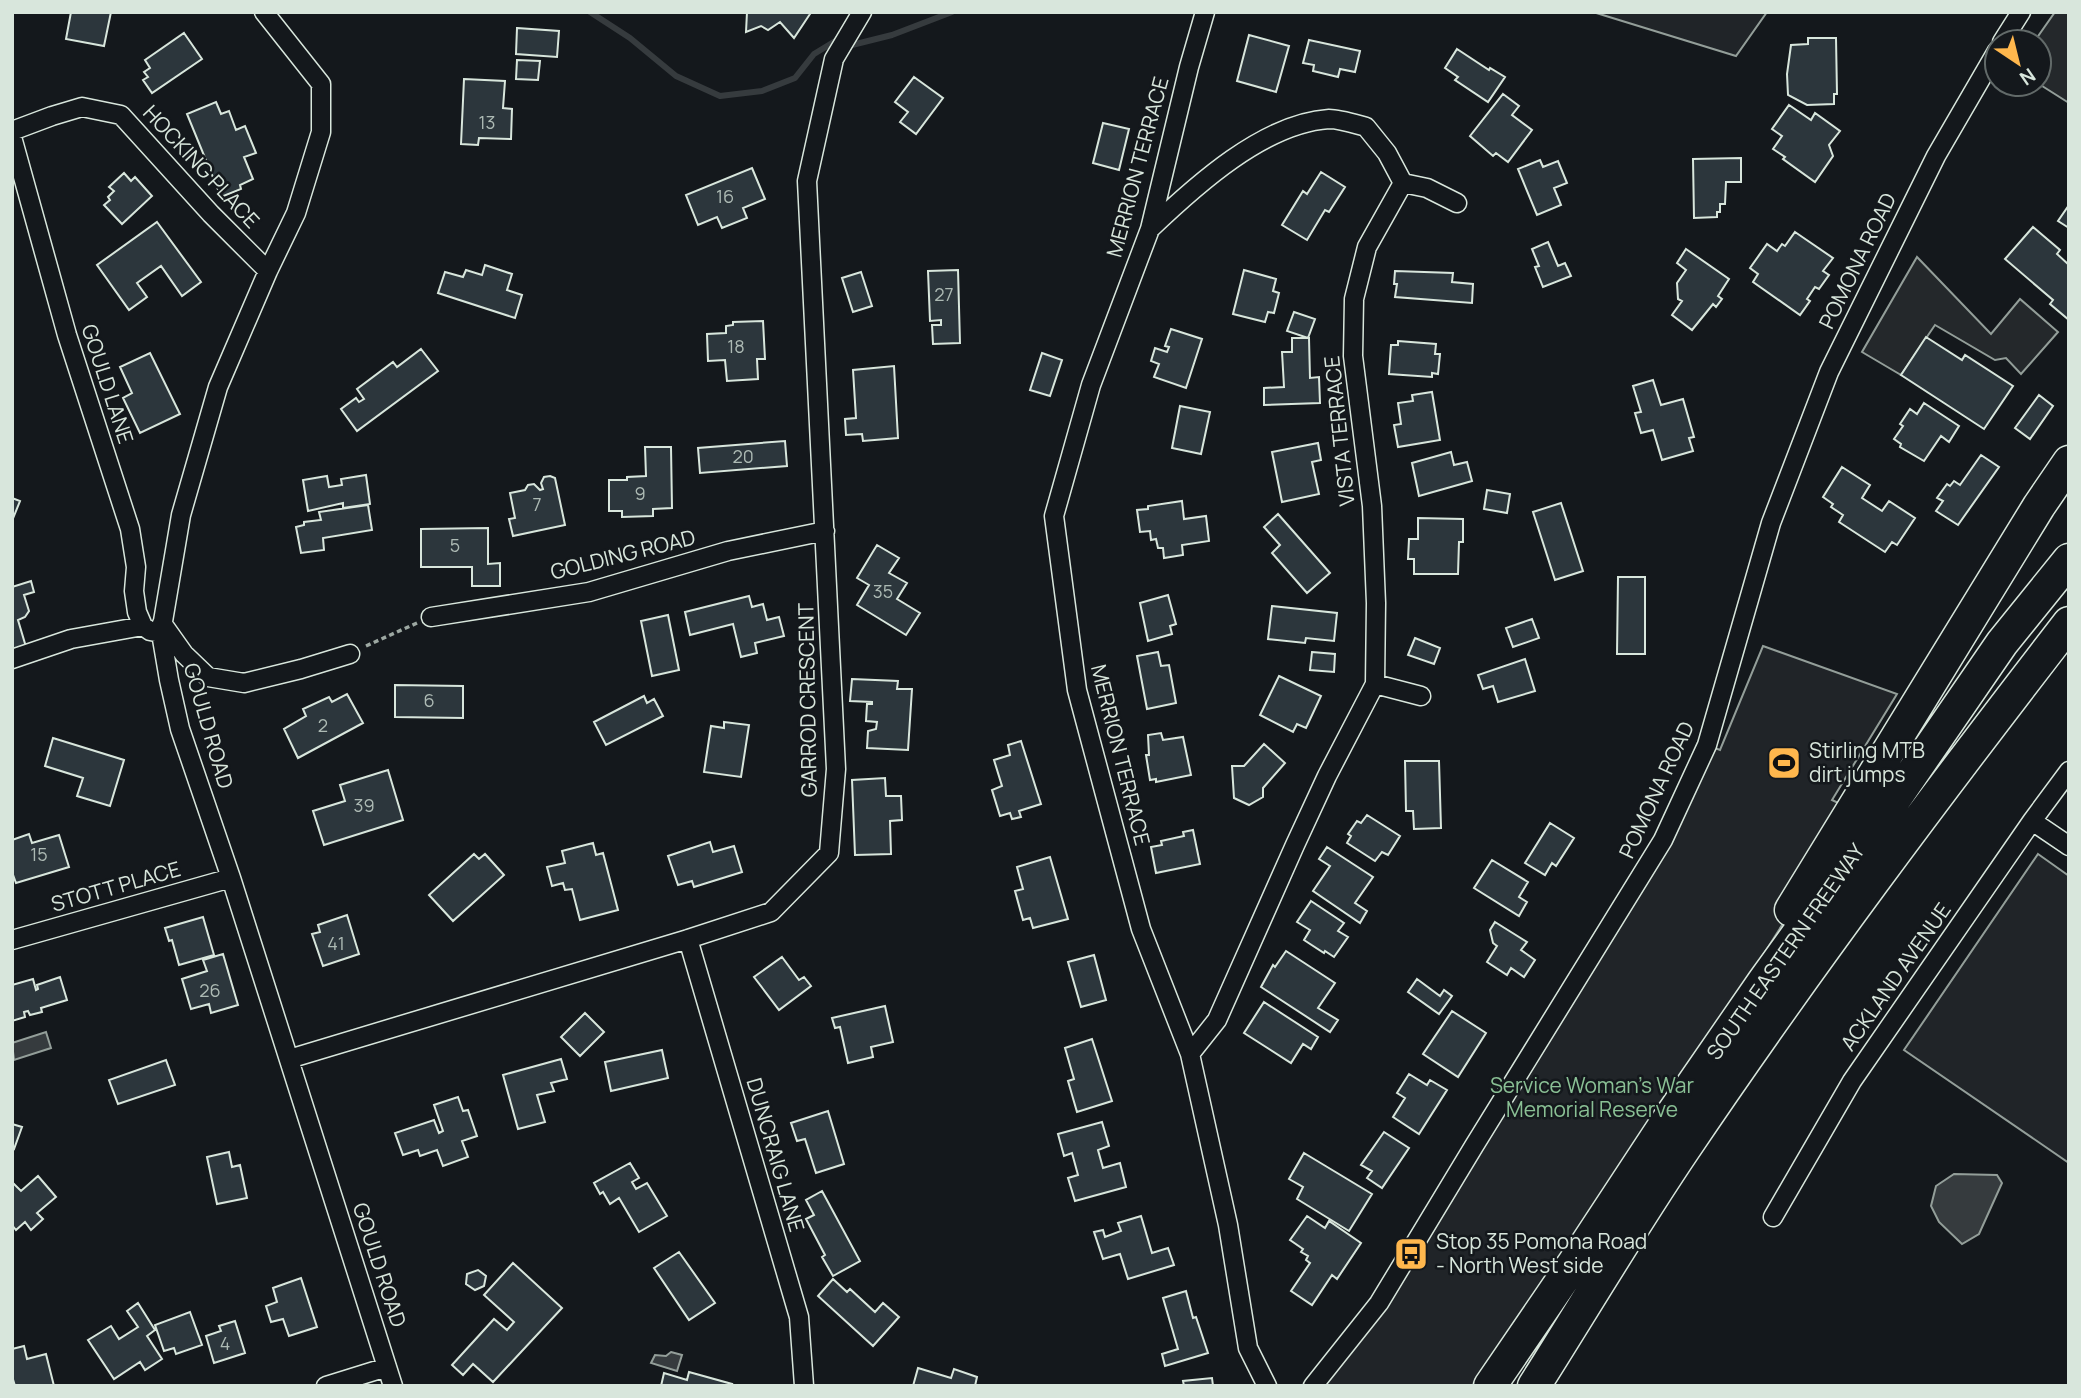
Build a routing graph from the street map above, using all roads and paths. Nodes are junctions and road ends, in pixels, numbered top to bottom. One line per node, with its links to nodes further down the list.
1 (264, 12): 12 (street, GOULD ROAD)
2 (862, 12): 14 (street, GARROD CRESCENT)
3 (1205, 12): 11 (street, MERRION TERRACE)
4 (2021, 12): 5 (street)
5 (2011, 28)
6 (1983, 75): 38 (street, POMONA ROAD)
7 (12, 131): 12 (street, HOCKING PLACE)
8 (12, 137): 18 (street, GOULD LANE)
9 (1403, 183): 10 (street); 11 (street); 21 (street, VISTA TERRACE)
10 (1457, 203)
11 (1150, 229): 29 (street, MERRION TERRACE)
12 (268, 271): 18 (street, GOULD ROAD)
13 (2069, 462): 31 (highway)
14 (825, 531): 16 (street, GOLDING ROAD); 27 (street, GARROD CRESCENT)
15 (2069, 560): 31 (highway, SOUTH EASTERN FREEWAY)
16 (431, 617): 19 (path)
17 (2069, 623): 40 (highway, SOUTH EASTERN FREEWAY)
18 (155, 627): 19 (street); 20 (street); 26 (street, GOULD ROAD)
19 (350, 654)
20 (12, 659)
21 (1375, 684): 22 (street); 29 (street, VISTA TERRACE)
22 (1421, 696)
23 (2069, 771): 24 (street, ACKLAND AVENUE)
24 (2032, 821): 25 (street); 32 (street, ACKLAND AVENUE)
25 (2069, 846)
26 (232, 878): 28 (street, STOTT PLACE); 30 (street, GOULD ROAD)
27 (688, 939): 30 (street, GARROD CRESCENT); 36 (street, DUNCRAIG LANE)
28 (12, 940)
29 (1190, 1054): 37 (street, MERRION TERRACE)
30 (289, 1059): 33 (street, GOULD ROAD)
31 (1664, 1126): 39 (highway, SOUTH EASTERN FREEWAY)
32 (1773, 1217)
33 (387, 1367): 34 (street); 35 (street, GOULD ROAD)
34 (327, 1386)
35 (393, 1386)
36 (804, 1386)
37 (1267, 1386)
38 (1313, 1386)
39 (1490, 1386)
40 (1534, 1386)

